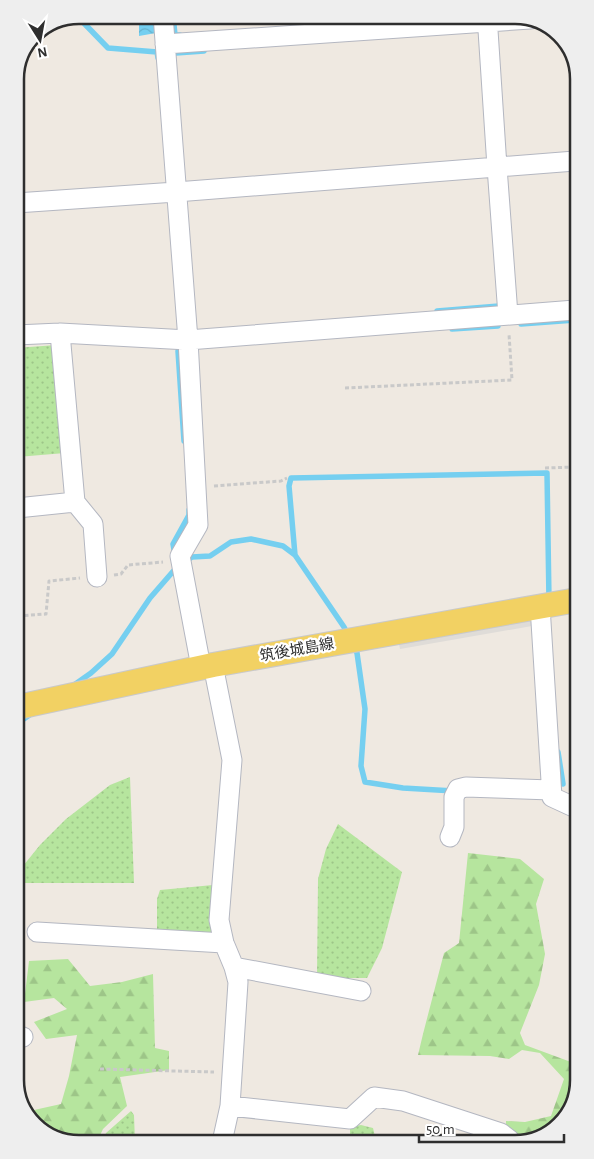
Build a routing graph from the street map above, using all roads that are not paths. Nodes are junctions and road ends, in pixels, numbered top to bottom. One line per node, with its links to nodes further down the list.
1 (164, 24): 4 (street)
2 (413, 24): 4 (street)
3 (488, 24): 6 (street)
4 (165, 44): 7 (street)
5 (570, 161): 6 (street)
6 (497, 167): 7 (street); 10 (street)
7 (176, 192): 8 (street); 13 (street)
8 (24, 202)
9 (570, 310): 10 (street)
10 (508, 315): 13 (street)
11 (60, 333): 12 (street); 13 (street); 14 (street)
12 (24, 335)
13 (188, 340): 19 (street)
14 (75, 502): 15 (street); 16 (street)
15 (24, 507)
16 (97, 576)
17 (570, 601): 18 (main road, 筑後城島線)
18 (540, 606): 19 (main road, 筑後城島線); 21 (street)
19 (207, 666): 20 (main road, 筑後城島線); 25 (street)
20 (24, 706)
21 (551, 790): 22 (street); 23 (street)
22 (570, 805)
23 (450, 836)
24 (37, 932): 25 (street)
25 (224, 943): 26 (street)
26 (234, 967): 27 (street); 28 (street)
27 (361, 991)
28 (230, 1106): 29 (street); 30 (street)
29 (224, 1135)
30 (504, 1135)

